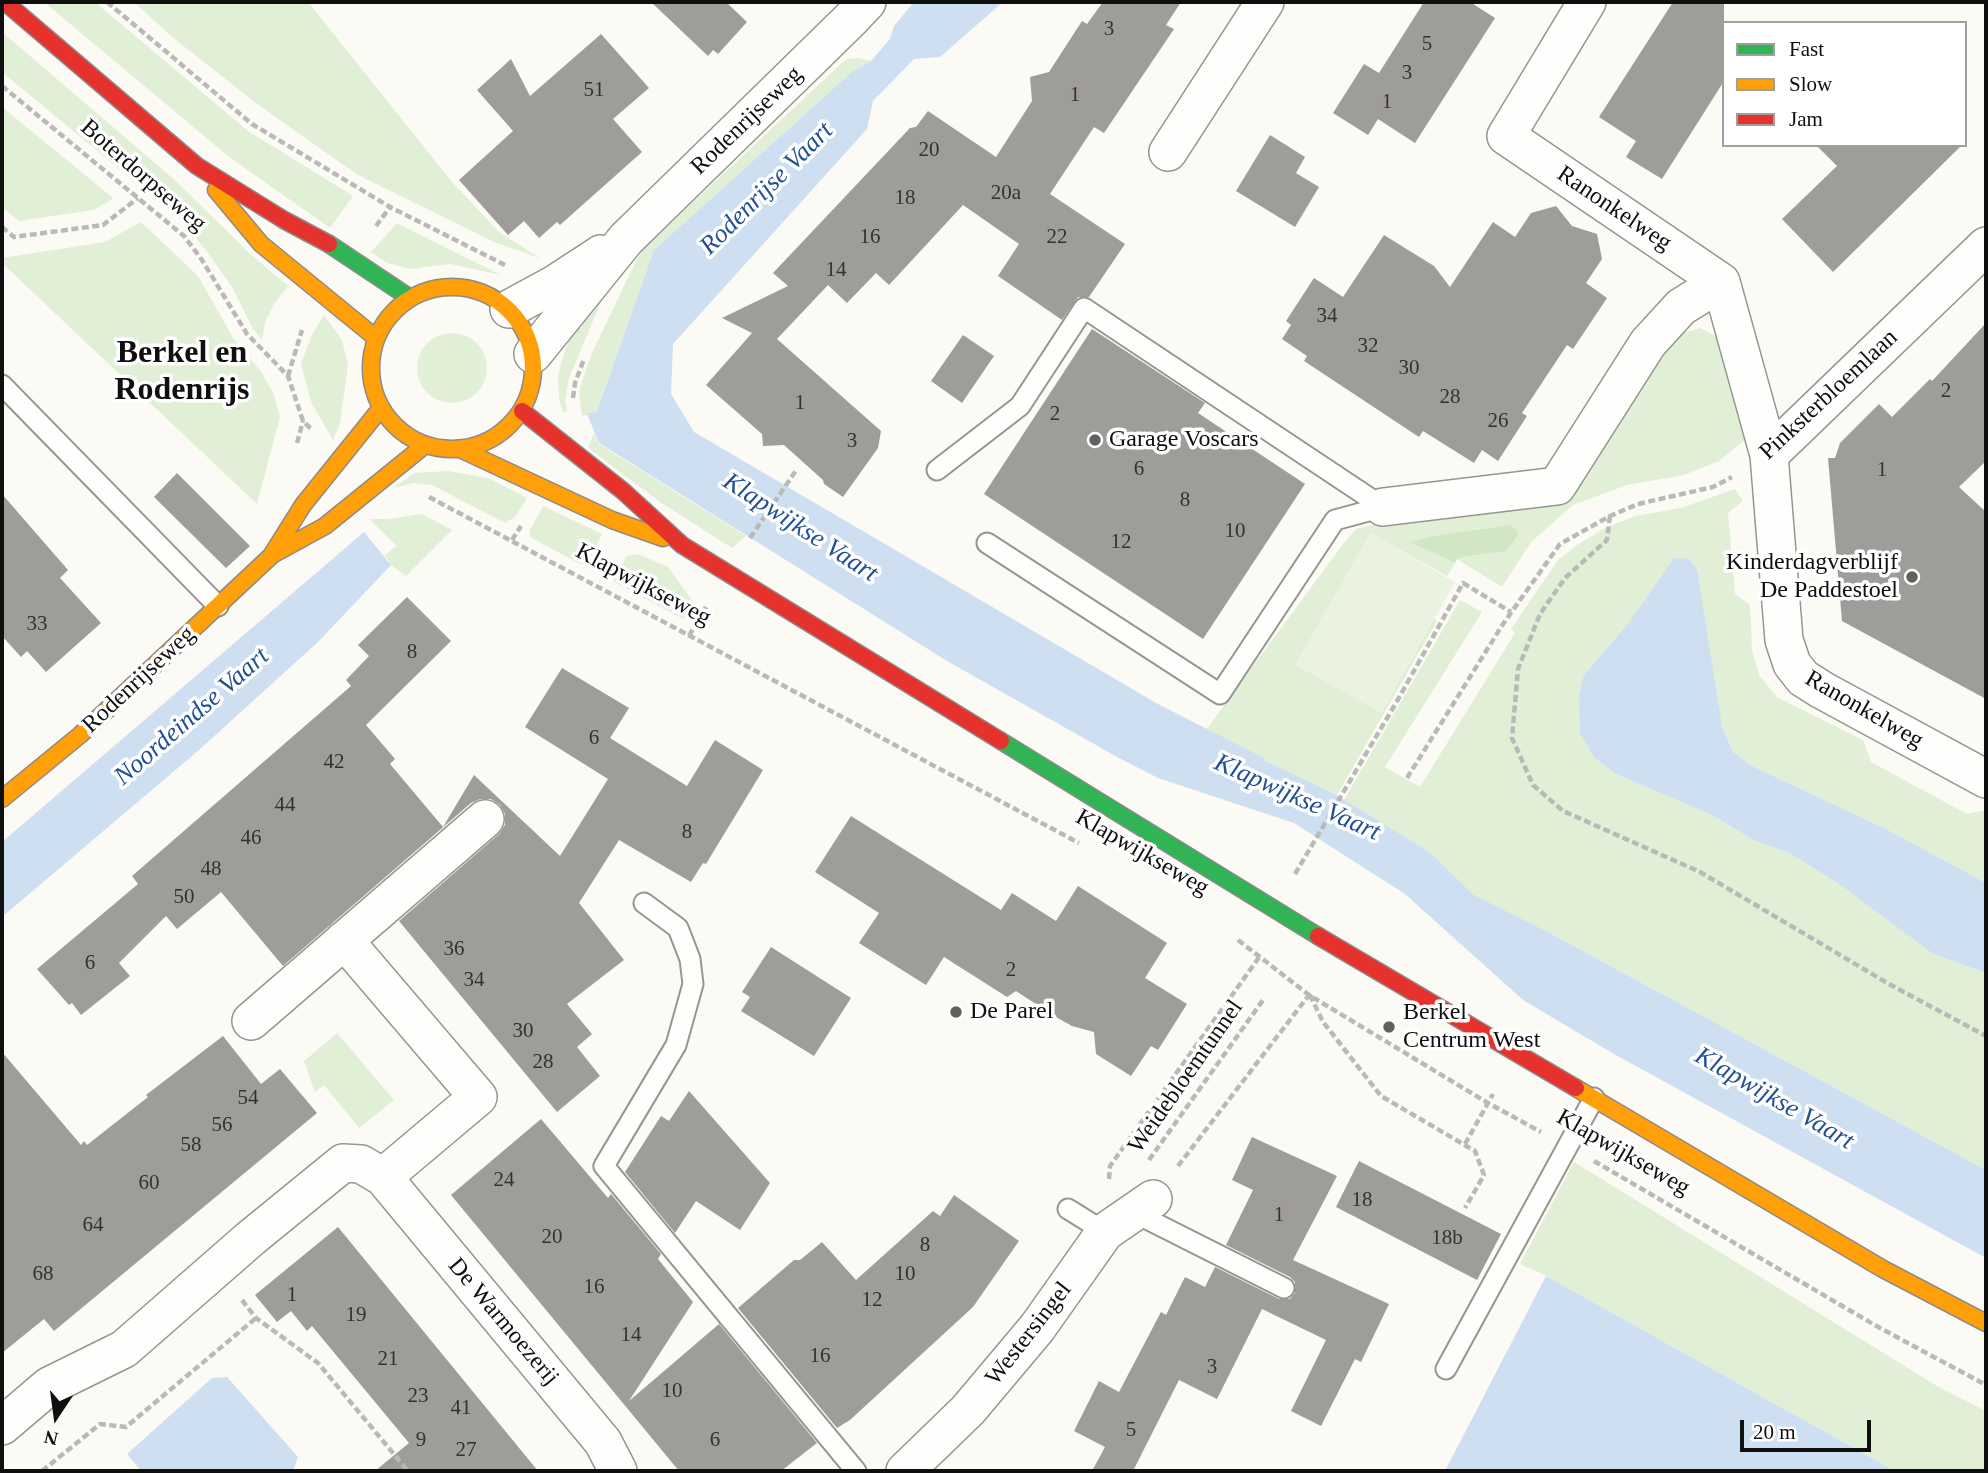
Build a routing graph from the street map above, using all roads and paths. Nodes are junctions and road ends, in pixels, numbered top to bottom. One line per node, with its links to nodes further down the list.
1 (5, 2): 8 (main road, Boterdorpseweg)
2 (107, 2): 14 (path)
3 (867, 2): 11 (street, Rodenrijseweg)
4 (1265, 2): 7 (street)
5 (1575, 6): 13 (street, Ranonkelweg)
6 (2, 86): 9 (path, Boterdorpseweg)
7 (1168, 152)
8 (197, 166): 15 (main road, Boterdorpseweg); 17 (main road, Boterdorpseweg)
9 (138, 198): 10 (path); 27 (path, Boterdorpseweg)
10 (2, 227)
11 (626, 239): 14 (street, Rodenrijseweg); 18 (street, Rodenrijseweg)
12 (1986, 246): 26 (street, Pinksterbloemlaan)
13 (1721, 282): 26 (street, Ranonkelweg); 32 (street)
14 (555, 284): 16 (street, Rodenrijseweg)
15 (410, 298): 16 (main road); 17 (main road)
16 (509, 309): 18 (main road)
17 (376, 338): 21 (main road)
18 (533, 355): 22 (main road)
19 (584, 358): 24 (path)
20 (2, 385): 39 (lane)
21 (381, 408): 23 (main road); 27 (main road, Rodenrijseweg)
22 (522, 411): 24 (main road, Klapwijkseweg); 25 (main road)
23 (425, 445): 25 (main road); 30 (main road, Rodenrijseweg)
24 (568, 447): 37 (main road, Klapwijkseweg)
25 (460, 449): 31 (main road, Klapwijkseweg)
26 (1769, 455): 33 (path, Pinksterbloemlaan); 42 (street, Ranonkelweg)
27 (340, 458): 38 (main road, Rodenrijseweg)
28 (797, 469): 35 (path)
29 (937, 470): 32 (lane)
30 (370, 489): 34 (path, Klapwijkseweg); 38 (main road, Rodenrijseweg)
31 (543, 489): 34 (path); 37 (main road, Klapwijkseweg)
32 (1383, 507): 36 (lane)
33 (1609, 516): 40 (path, Pinksterbloemlaan); 56 (path)
34 (512, 540): 45 (path, Klapwijkseweg)
35 (748, 540)
36 (987, 543)
37 (682, 545): 49 (main road, Klapwijkseweg)
38 (271, 556): 39 (main road, Rodenrijseweg)
39 (218, 606): 43 (main road, Rodenrijseweg)
40 (1511, 612): 41 (path, Pinksterbloemlaan); 46 (path)
41 (1407, 778)
42 (1986, 779)
43 (2, 799)
44 (485, 819): 51 (street)
45 (1082, 844)
46 (1299, 866): 47 (path); 49 (path)
47 (1306, 871)
48 (643, 903): 77 (lane)
49 (1278, 911): 52 (path); 58 (main road, Klapwijkseweg)
50 (1230, 934): 52 (path, Klapwijkseweg)
51 (344, 940): 55 (street); 62 (street)
52 (1259, 956): 53 (path, Klapwijkseweg); 66 (path)
53 (1309, 995): 59 (path, Klapwijkseweg); 60 (path); 63 (path)
54 (1263, 1000): 63 (path, Weidebloemtunnel)
55 (251, 1021)
56 (1986, 1036)
57 (1493, 1094): 59 (path)
58 (1594, 1098): 61 (lane); 70 (main road, Klapwijkseweg)
59 (1488, 1103): 60 (path); 61 (path, Klapwijkseweg)
60 (1465, 1144): 64 (path)
61 (1568, 1146): 71 (lane); 72 (path, Klapwijkseweg)
62 (383, 1177): 67 (street, De Warmoezerij); 76 (street, De Warmoezerij)
63 (1144, 1192): 66 (street, Westersingel); 68 (lane)
64 (1465, 1208)
65 (1068, 1209): 66 (lane)
66 (1105, 1232): 78 (street, Westersingel)
67 (218, 1268): 69 (path); 73 (street, De Warmoezerij)
68 (1284, 1288)
69 (256, 1318): 74 (path); 75 (path)
70 (1986, 1323)
71 (1446, 1369)
72 (1986, 1385)
73 (2, 1426)
74 (42, 1471)
75 (408, 1471)
76 (618, 1471)
77 (856, 1471)
78 (905, 1471)

